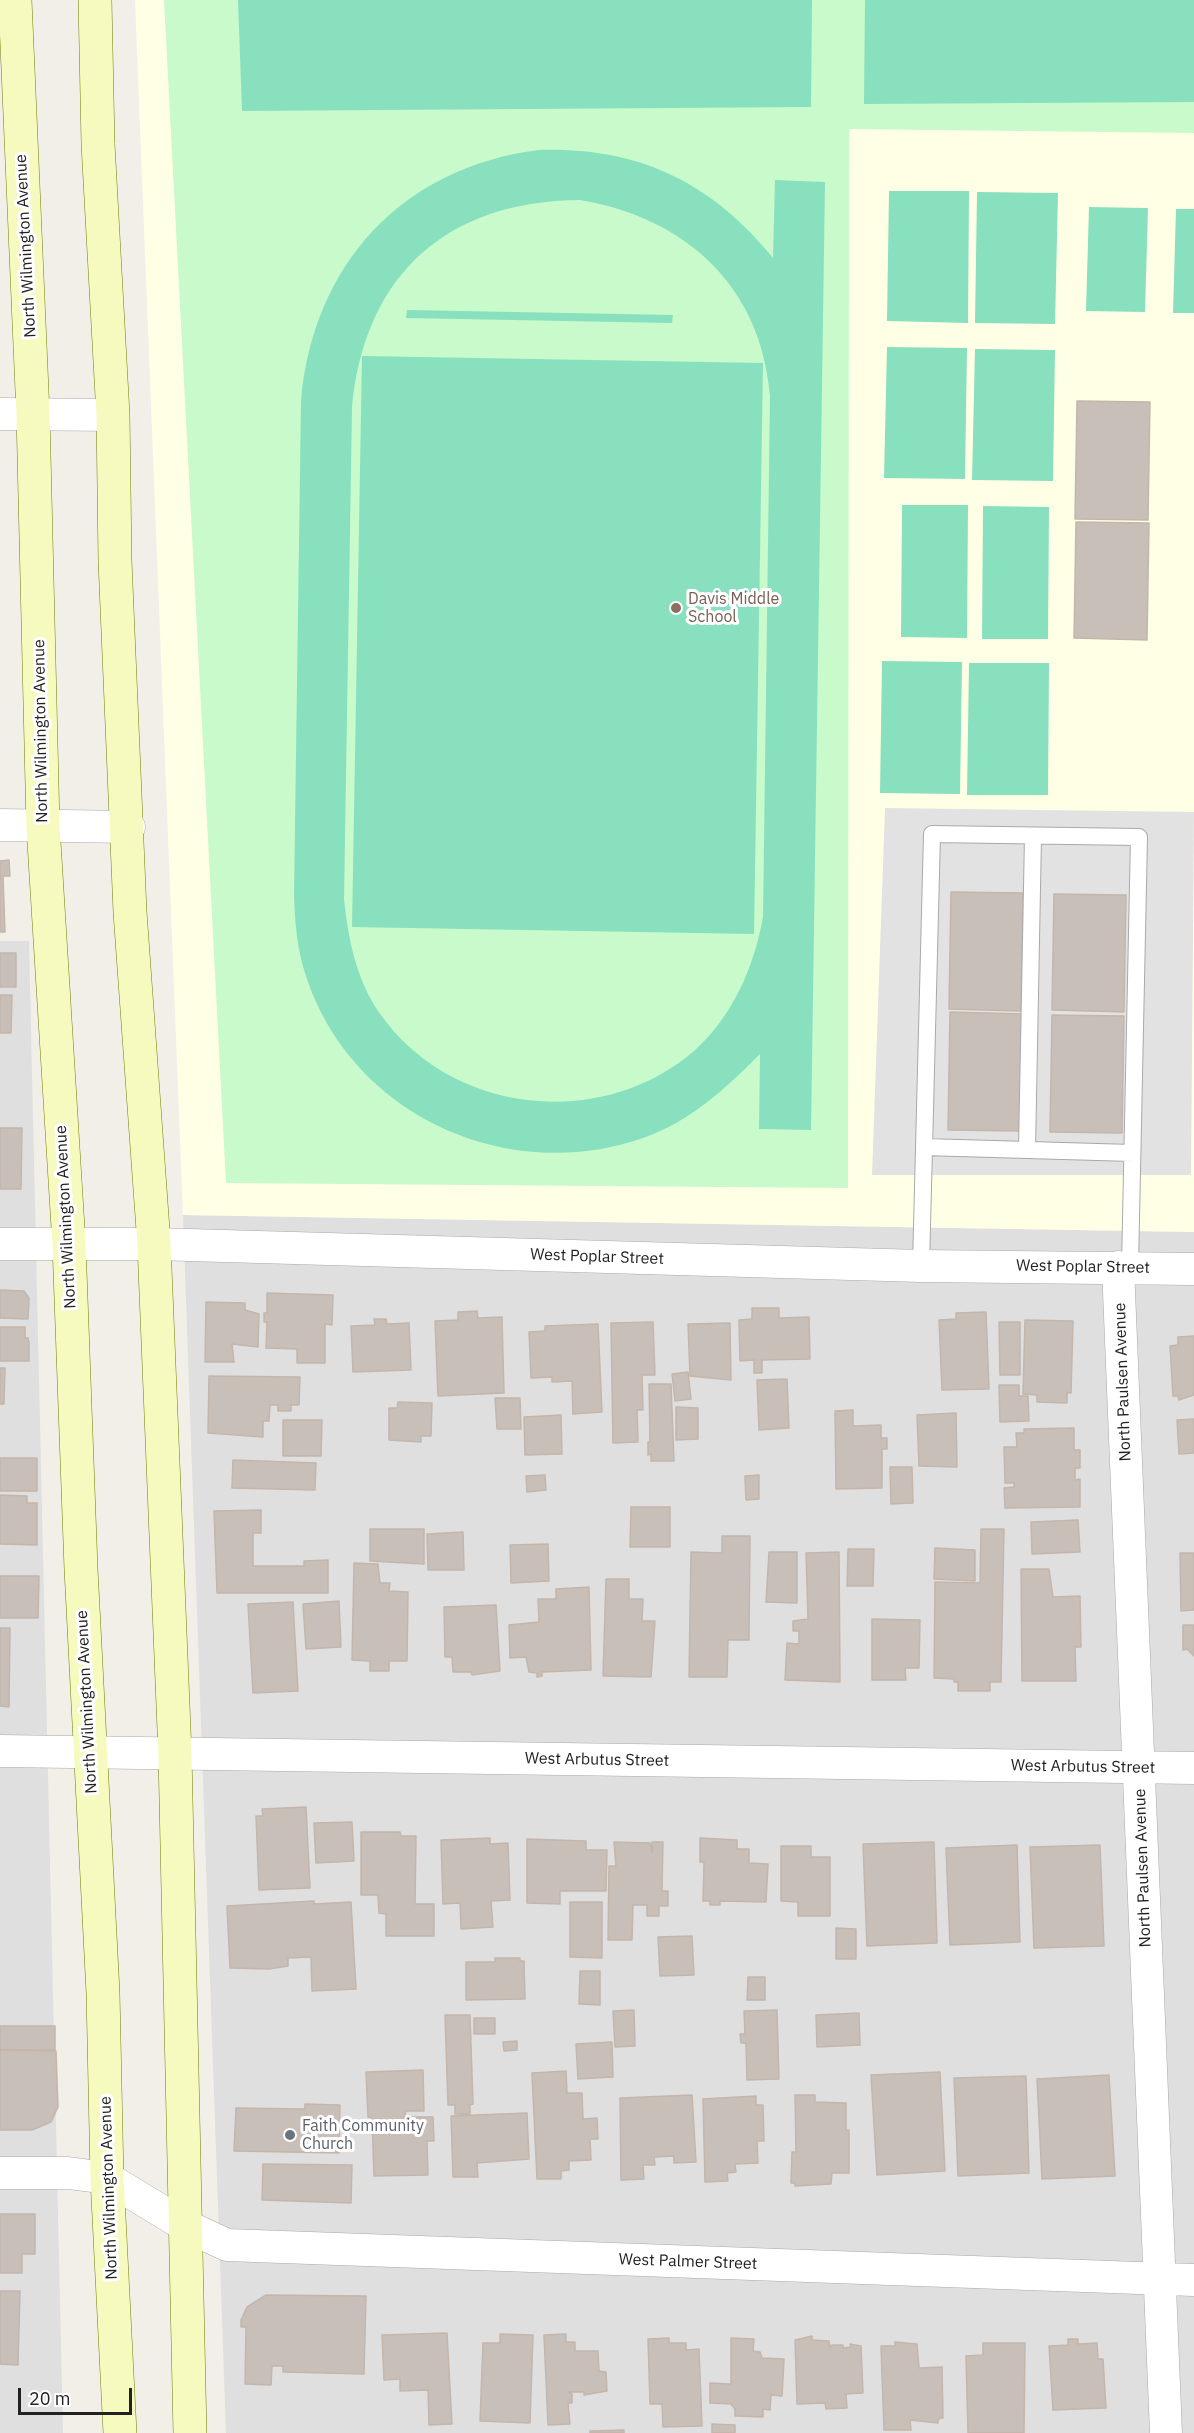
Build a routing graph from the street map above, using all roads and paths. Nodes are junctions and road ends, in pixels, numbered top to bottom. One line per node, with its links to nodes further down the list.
1 (15, 0): 4 (main road, North Wilmington Avenue)
2 (95, 0): 5 (main road)
3 (0, 414): 4 (street)
4 (33, 414): 5 (street); 7 (main road, North Wilmington Avenue)
5 (113, 416): 8 (main road)
6 (0, 825): 7 (street)
7 (43, 826): 8 (street); 14 (main road, North Wilmington Avenue)
8 (129, 827): 15 (main road)
9 (1033, 836): 10 (lane); 11 (lane); 12 (lane)
10 (924, 1147): 11 (lane); 16 (lane)
11 (1027, 1150): 12 (lane)
12 (1132, 1153): 17 (lane)
13 (0, 1244): 14 (street, West Poplar Street)
14 (69, 1244): 15 (street, West Poplar Street); 20 (main road, North Wilmington Avenue)
15 (154, 1244): 16 (street, West Poplar Street); 21 (main road)
16 (921, 1266): 17 (street, West Poplar Street)
17 (1124, 1267): 18 (street, West Poplar Street); 22 (street, North Paulsen Avenue)
18 (1194, 1269)
19 (0, 1751): 20 (street, West Arbutus Street)
20 (90, 1753): 21 (street, West Arbutus Street); 25 (main road, North Wilmington Avenue)
21 (174, 1754): 22 (street, West Arbutus Street); 26 (main road)
22 (1139, 1767): 23 (street, West Arbutus Street); 27 (street, North Paulsen Avenue)
23 (1194, 1768)
24 (0, 2173): 25 (street)
25 (107, 2178): 26 (street, West Palmer Street); 29 (main road, North Wilmington Avenue)
26 (186, 2226): 27 (street, West Palmer Street); 30 (main road)
27 (1159, 2280): 28 (street, West Palmer Street); 31 (street, North Paulsen Avenue)
28 (1194, 2280)
29 (120, 2433)
30 (190, 2433)
31 (1166, 2433)

